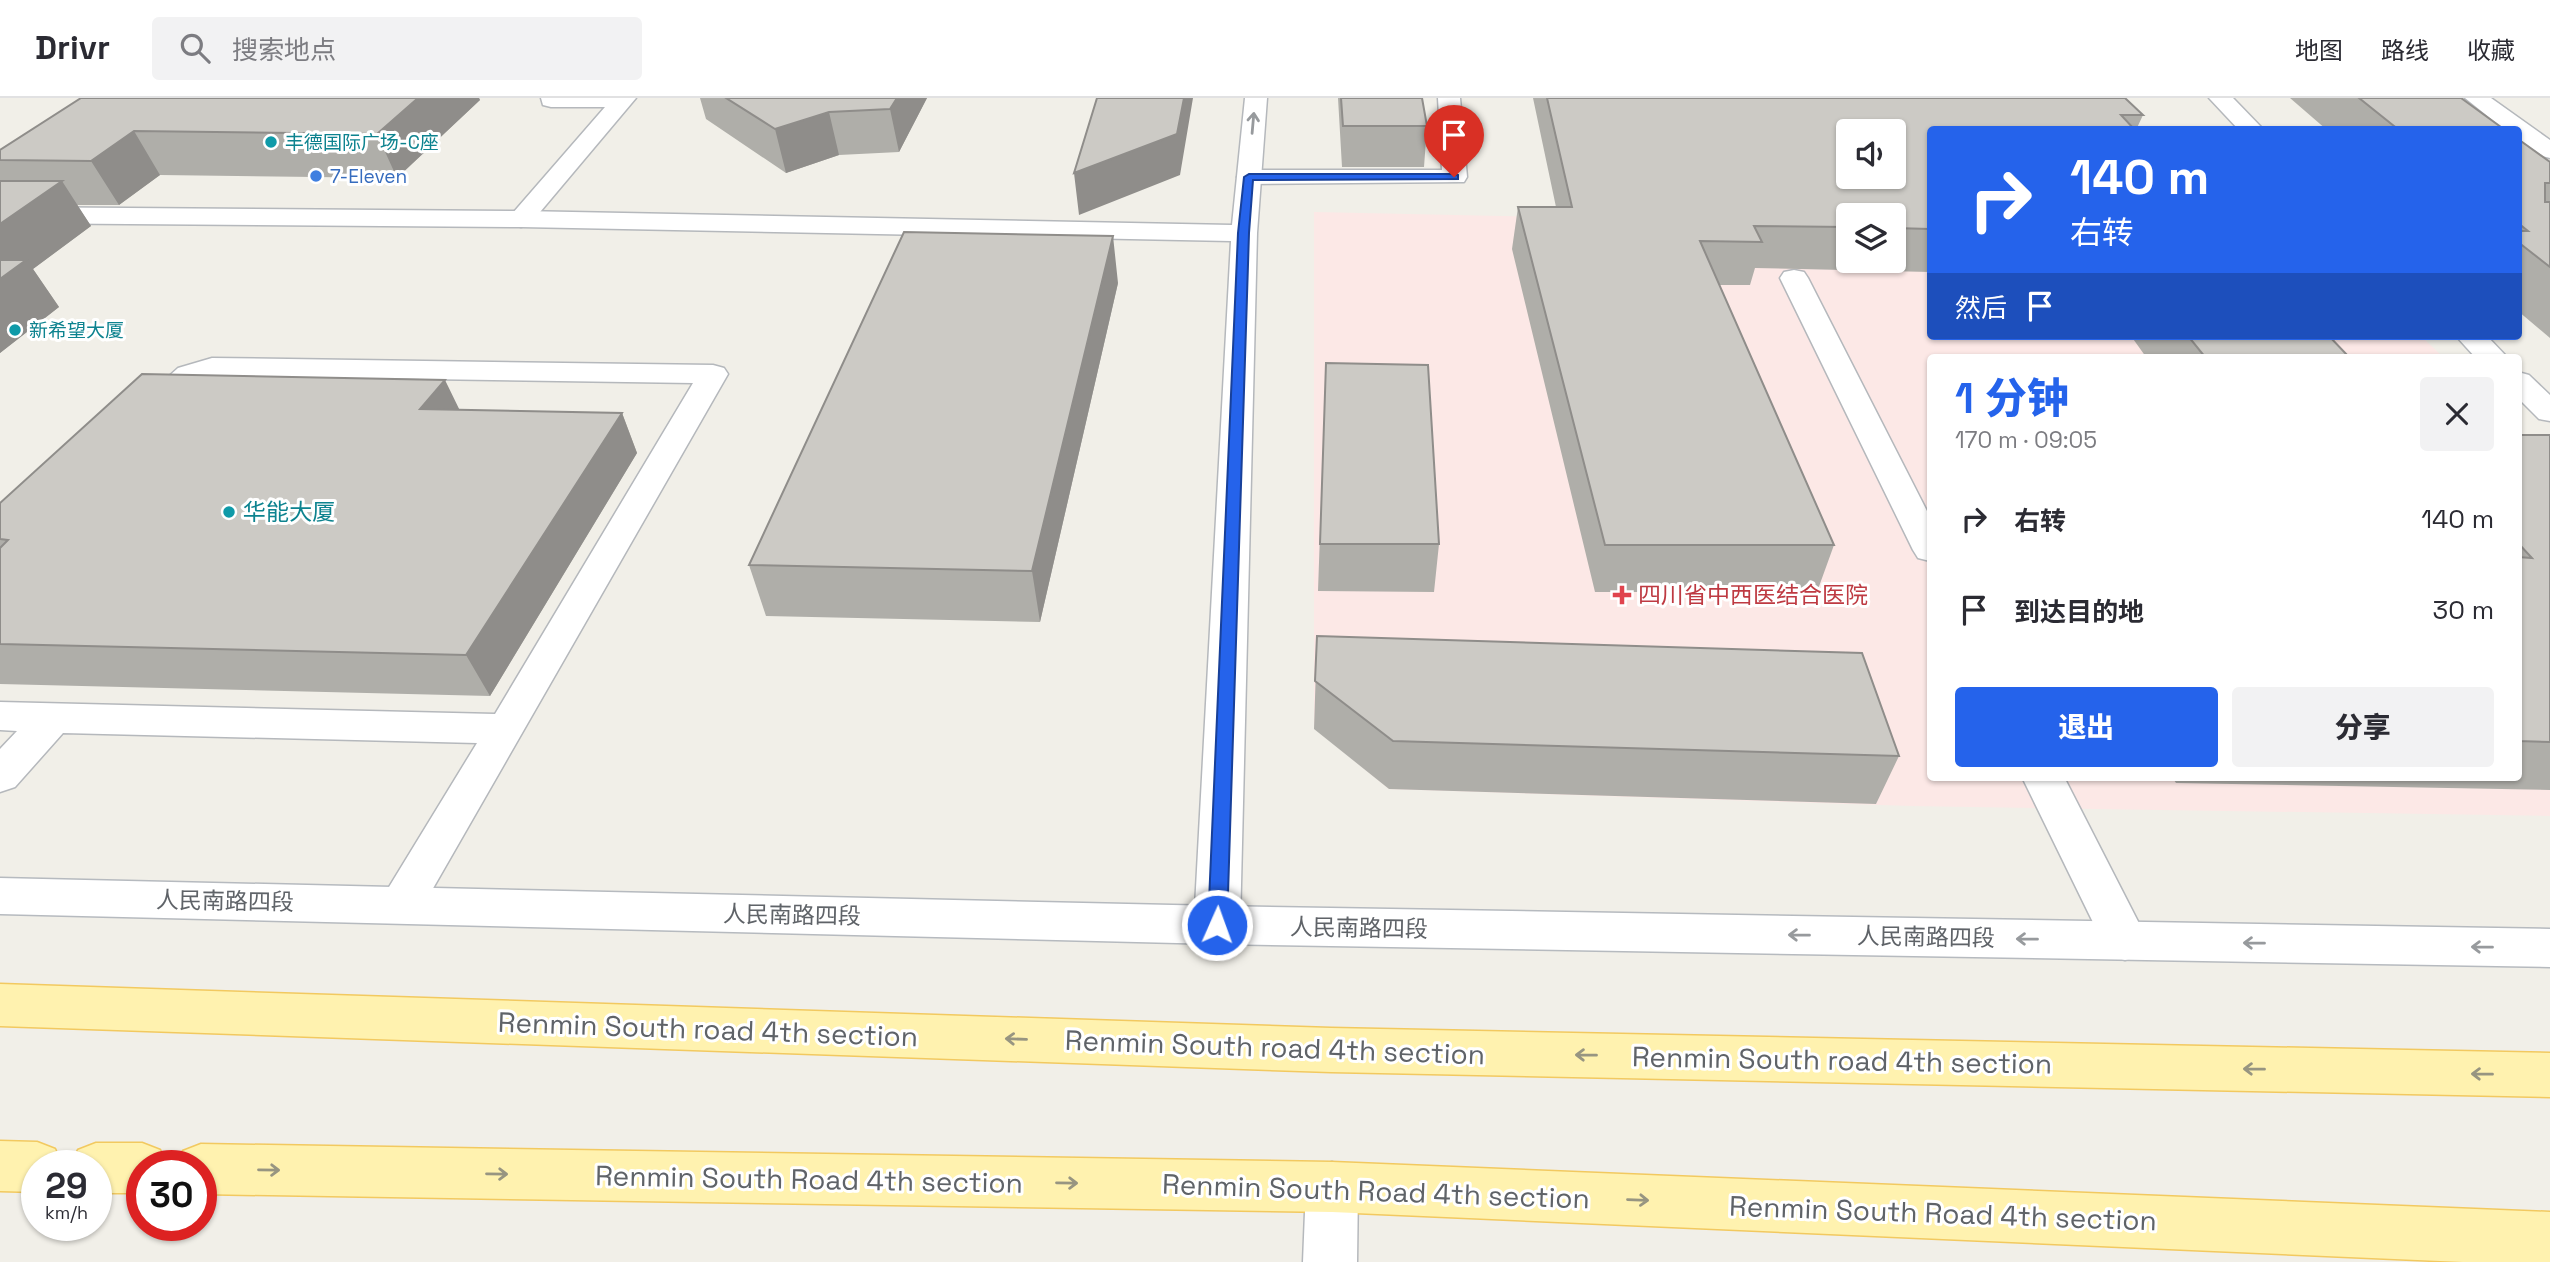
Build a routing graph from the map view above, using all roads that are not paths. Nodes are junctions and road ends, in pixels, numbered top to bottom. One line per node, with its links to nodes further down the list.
1 (552, 98): 6 (street)
2 (1256, 98): 11 (street, one-way to 2)
3 (1449, 98): 11 (street)
4 (2220, 98): 7 (street)
5 (2476, 98): 8 (street)
6 (624, 99): 13 (street)
7 (2249, 126)
8 (2514, 126)
9 (2522, 132): 10 (street)
10 (2550, 152)
11 (1249, 177): 14 (street)
12 (0, 215): 13 (street)
13 (521, 219): 14 (street)
14 (1244, 233): 29 (street)
15 (1794, 278): 21 (street)
16 (2474, 340): 17 (street)
17 (2490, 354)
18 (2522, 386): 19 (street)
19 (2550, 412)
20 (129, 430): 24 (street)
21 (1927, 544)
22 (0, 716): 23 (street)
23 (53, 718): 24 (street); 25 (street)
24 (506, 729): 28 (street)
25 (0, 776)
26 (2045, 781): 30 (street)
27 (0, 896): 28 (street, 人民南路四段)
28 (400, 905): 29 (street, 人民南路四段)
29 (1217, 925): 30 (street, 人民南路四段, one-way to 29)
30 (2125, 941): 31 (street, 人民南路四段, one-way to 30)
31 (2550, 948)
32 (0, 1005): 33 (main road, Renmin South road 4th section, one-way to 32)
33 (2550, 1075)
34 (0, 1166): 35 (main road)
35 (21, 1167)
36 (217, 1169): 37 (main road, Renmin South Road 4th section, one-way to 37)
37 (1332, 1187): 38 (main road, Renmin South Road 4th section, one-way to 38); 39 (street)
38 (2550, 1239)
39 (1330, 1262)

